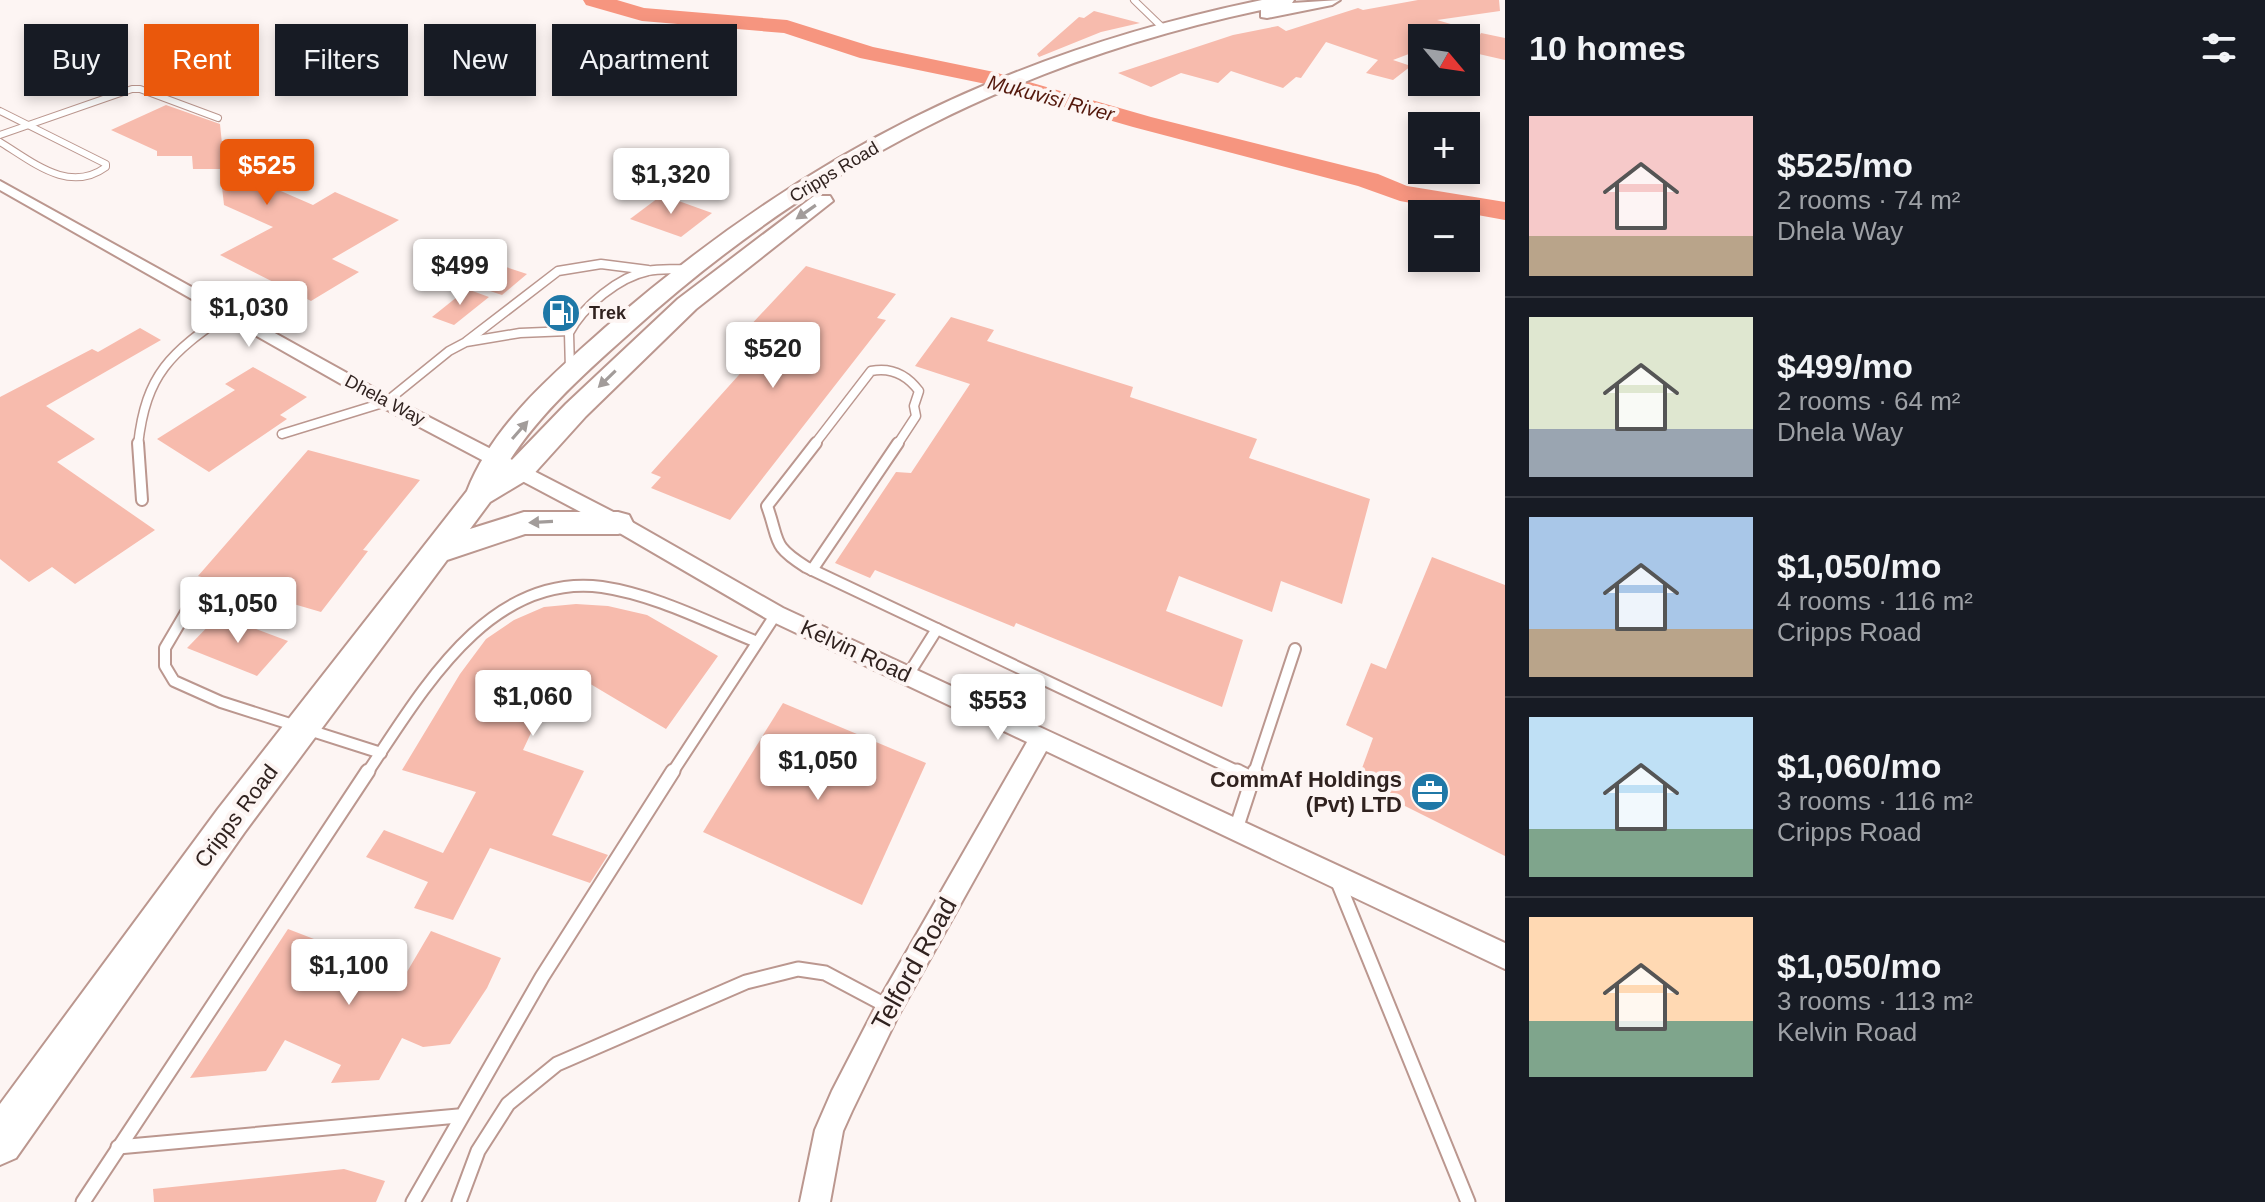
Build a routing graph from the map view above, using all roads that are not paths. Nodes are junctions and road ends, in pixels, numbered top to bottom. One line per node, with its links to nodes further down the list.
1 (1134, 0): 5 (lane)
2 (1148, 0): 5 (lane)
3 (1332, 0): 4 (main road)
4 (1291, 2): 6 (main road, Cripps Road); 7 (main road, Cripps Road)
5 (1144, 7): 6 (lane)
6 (1164, 29): 7 (main road, Cripps Road)
7 (1027, 83): 14 (main road, Cripps Road); 23 (main road, Cripps Road, one-way to 23)
8 (0, 111): 10 (lane)
9 (218, 118): 10 (lane)
10 (27, 126): 11 (lane); 12 (lane)
11 (0, 135)
12 (0, 142)
13 (0, 185): 16 (street, Dhela Way)
14 (689, 269): 15 (lane); 19 (main road, Cripps Road)
15 (648, 270): 17 (lane); 18 (lane)
16 (227, 314): 20 (street, Dhela Way); 25 (lane)
17 (569, 331): 18 (lane); 19 (lane)
18 (466, 342): 20 (lane)
19 (570, 374): 22 (main road, Cripps Road, one-way to 19)
20 (386, 402): 21 (lane); 22 (street, Dhela Way)
21 (282, 434)
22 (496, 458): 23 (street, Dhela Way); 24 (main road, Cripps Road)
23 (520, 471): 24 (main road, Cripps Road); 26 (street, Kelvin Road)
24 (480, 495): 27 (main road, Cripps Road)
25 (142, 500)
26 (618, 523): 27 (main road, one-way to 27); 30 (street, Kelvin Road)
27 (437, 552): 35 (main road, Cripps Road)
28 (812, 570): 28 (lane); 31 (lane)
29 (195, 597): 35 (lane)
30 (776, 614): 32 (lane); 34 (street, Kelvin Road)
31 (937, 629): 34 (lane); 38 (lane)
32 (757, 642): 37 (lane); 43 (lane)
33 (1295, 649): 38 (lane)
34 (908, 675): 36 (street, Kelvin Road)
35 (304, 726): 37 (lane); 44 (main road, Cripps Road)
36 (1042, 737): 39 (street, Kelvin Road); 42 (street, Telford Road)
37 (381, 753): 45 (lane)
38 (1253, 779): 39 (lane)
39 (1236, 829): 40 (street, Kelvin Road)
40 (1336, 876): 41 (street, Kelvin Road); 50 (lane)
41 (1505, 956)
42 (889, 1007): 48 (lane); 49 (street, Telford Road)
43 (458, 1116): 45 (lane); 47 (lane)
44 (0, 1142)
45 (118, 1147): 46 (lane)
46 (83, 1202)
47 (413, 1202)
48 (459, 1202)
49 (815, 1202)
50 (1468, 1202)

